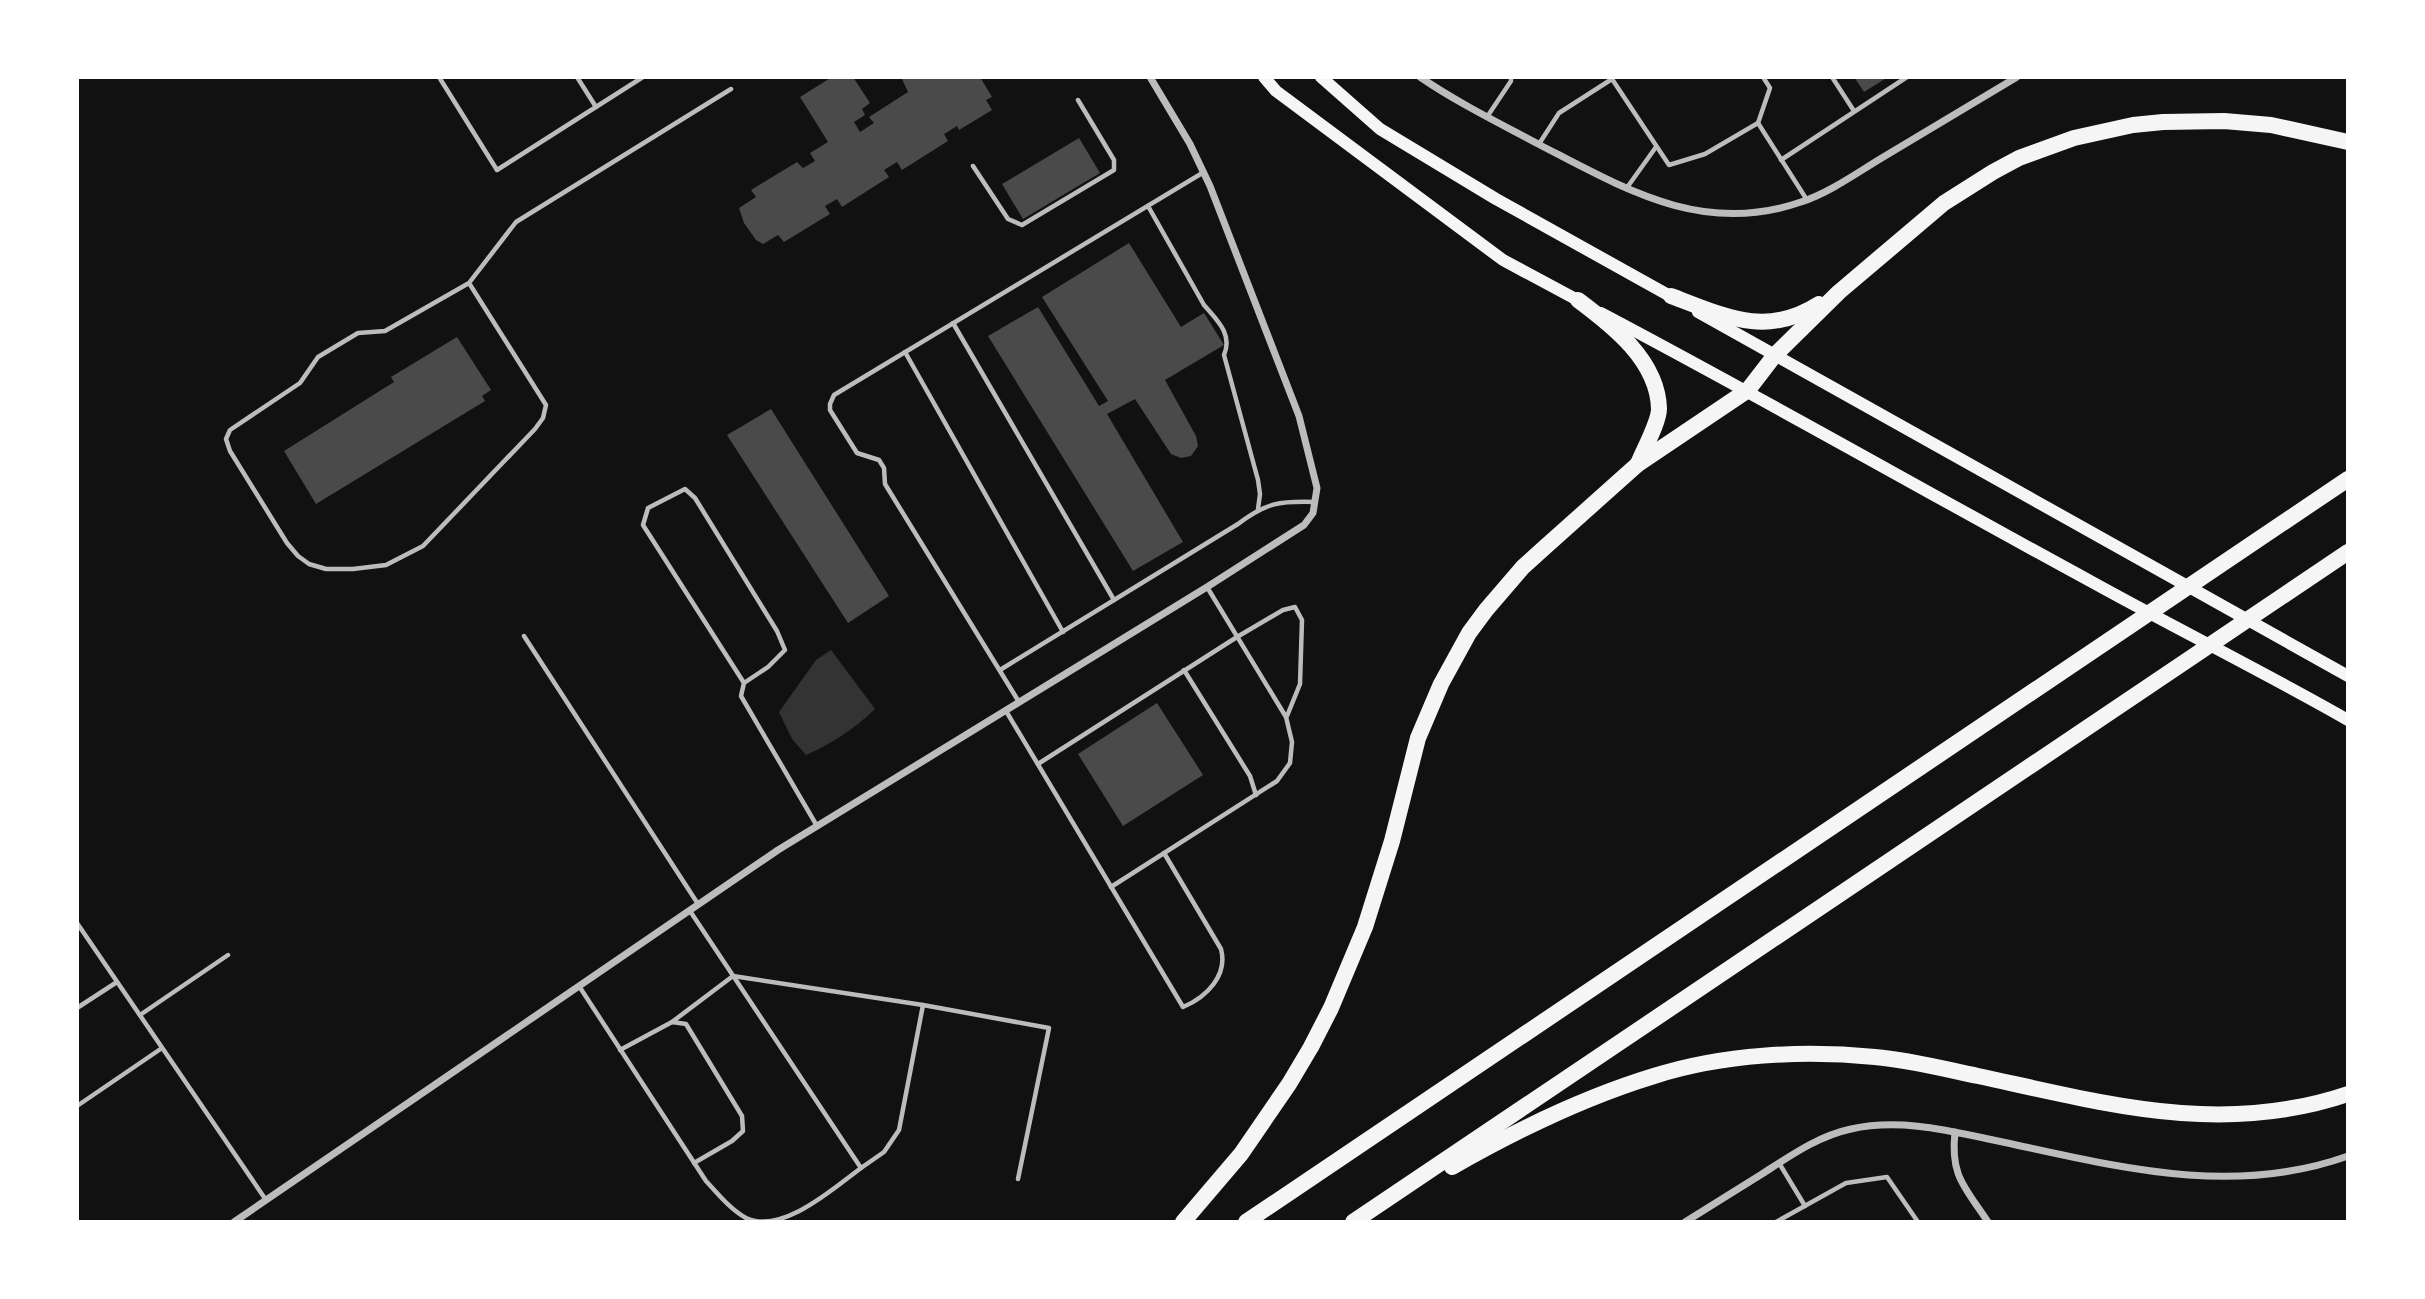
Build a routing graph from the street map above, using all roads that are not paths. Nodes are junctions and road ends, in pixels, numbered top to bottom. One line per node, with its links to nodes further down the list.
1 (439, 77): 16 (lane)
2 (577, 77): 16 (lane)
3 (643, 77): 16 (lane)
4 (1150, 77): 25 (street)
5 (1264, 77): 32 (main road)
6 (1321, 77): 31 (main road)
7 (1420, 77): 18 (street)
8 (1511, 77): 18 (lane)
9 (1763, 77): 19 (lane)
10 (1832, 77): 17 (lane)
11 (1907, 77): 17 (lane)
12 (2017, 77): 27 (street)
13 (1613, 78): 21 (lane); 22 (lane)
14 (731, 89): 29 (lane)
15 (1078, 100): 24 (lane)
16 (596, 107)
17 (1854, 111): 23 (lane)
18 (1487, 117): 21 (street)
19 (1758, 123): 22 (lane); 23 (lane)
20 (2348, 142): 30 (highway)
21 (1539, 144): 26 (street)
22 (1656, 147): 26 (lane)
23 (1782, 160): 27 (lane)
24 (973, 166)
25 (1204, 172): 28 (lane); 39 (street)
26 (1625, 190): 27 (street)
27 (1807, 200)
28 (1148, 206): 33 (lane); 40 (lane)
29 (469, 283): 29 (lane)
30 (1839, 292): 31 (highway); 35 (highway)
31 (1671, 296): 35 (main road)
32 (1578, 300): 36 (main road); 37 (highway)
33 (953, 323): 34 (lane); 43 (lane)
34 (905, 352): 44 (lane); 47 (lane)
35 (1775, 355): 36 (highway); 49 (main road)
36 (1748, 390): 37 (highway); 54 (main road)
37 (1637, 464): 84 (highway)
38 (2348, 479): 85 (highway)
39 (1316, 502): 40 (lane); 42 (street)
40 (1257, 510): 43 (lane)
41 (2348, 552): 86 (highway)
42 (1207, 587): 46 (lane); 51 (street)
43 (1114, 600): 44 (lane)
44 (1063, 632): 47 (lane)
45 (524, 636): 60 (lane)
46 (1237, 636): 48 (lane); 53 (lane); 53 (lane)
47 (1000, 670): 51 (lane)
48 (1184, 670): 55 (lane); 56 (lane)
49 (2348, 676)
50 (744, 683): 50 (lane); 57 (lane)
51 (1020, 702): 52 (street)
52 (1006, 711): 55 (lane); 57 (street)
53 (1286, 717): 56 (lane)
54 (2348, 720)
55 (1037, 764): 59 (lane)
56 (1256, 795): 58 (lane)
57 (817, 826): 60 (street)
58 (1164, 853): 59 (lane); 59 (lane)
59 (1111, 887)
60 (698, 904): 61 (street)
61 (689, 910): 64 (lane); 66 (street)
62 (77, 923): 65 (lane)
63 (228, 956): 69 (lane)
64 (733, 976): 67 (lane); 70 (lane); 79 (lane)
65 (117, 982): 68 (lane); 69 (lane)
66 (579, 986): 72 (lane); 81 (street)
67 (923, 1005): 79 (lane); 80 (lane)
68 (77, 1008)
69 (140, 1015): 71 (lane)
70 (672, 1022): 72 (lane); 77 (lane)
71 (162, 1048): 74 (lane); 81 (lane)
72 (620, 1050): 77 (lane)
73 (2348, 1094): 86 (highway)
74 (77, 1106)
75 (1955, 1132): 76 (street); 78 (street); 90 (street)
76 (2348, 1156)
77 (694, 1163): 79 (lane)
78 (1779, 1163): 82 (lane); 87 (street)
79 (861, 1168)
80 (1017, 1179)
81 (266, 1200): 83 (street)
82 (1805, 1206): 88 (lane); 89 (lane)
83 (234, 1222)
84 (1183, 1222)
85 (1247, 1222)
86 (1355, 1222)
87 (1685, 1222)
88 (1776, 1222)
89 (1917, 1222)
90 (1988, 1222)

